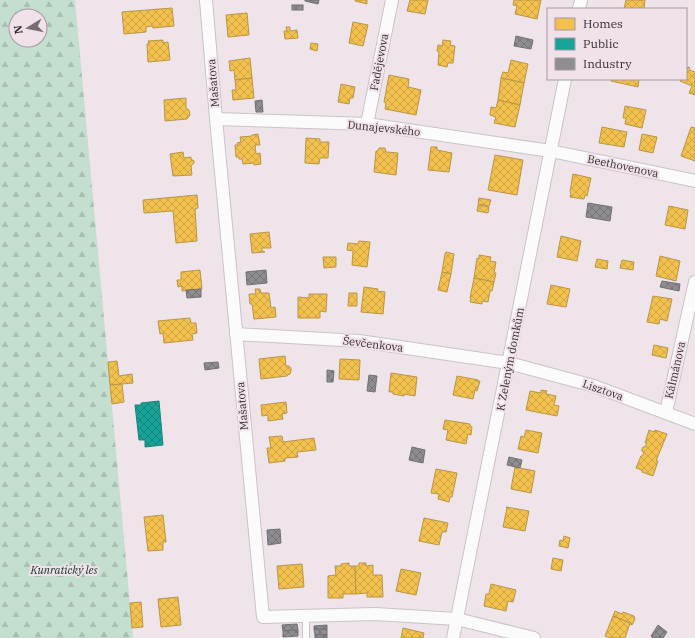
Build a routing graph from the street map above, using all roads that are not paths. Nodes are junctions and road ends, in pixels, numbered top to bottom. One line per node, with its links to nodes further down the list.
1 (206, 0): 4 (street, Mašatova)
2 (392, 0): 5 (street, Fadějevova)
3 (565, 80): 6 (street, K Zeleným domkům)
4 (216, 119): 5 (street, Dunajevského); 9 (street, Mašatova)
5 (367, 124): 6 (street, Dunajevského)
6 (551, 151): 7 (street, Beethovenova); 10 (street, K Zeleným domkům)
7 (695, 181)
8 (695, 282): 11 (street, Kálmánova)
9 (236, 334): 10 (street, Ševčenkova); 13 (street, Mašatova)
10 (509, 363): 11 (street, Lisztova); 14 (street, K Zeleným domkům)
11 (666, 412): 12 (street, Lisztova)
12 (695, 424)
13 (306, 616): 14 (street, Mašatova); 15 (lane)
14 (457, 619): 16 (street, K Zeleným domkům); 17 (street, Mašatova)
15 (306, 638)
16 (453, 638)
17 (534, 638)

